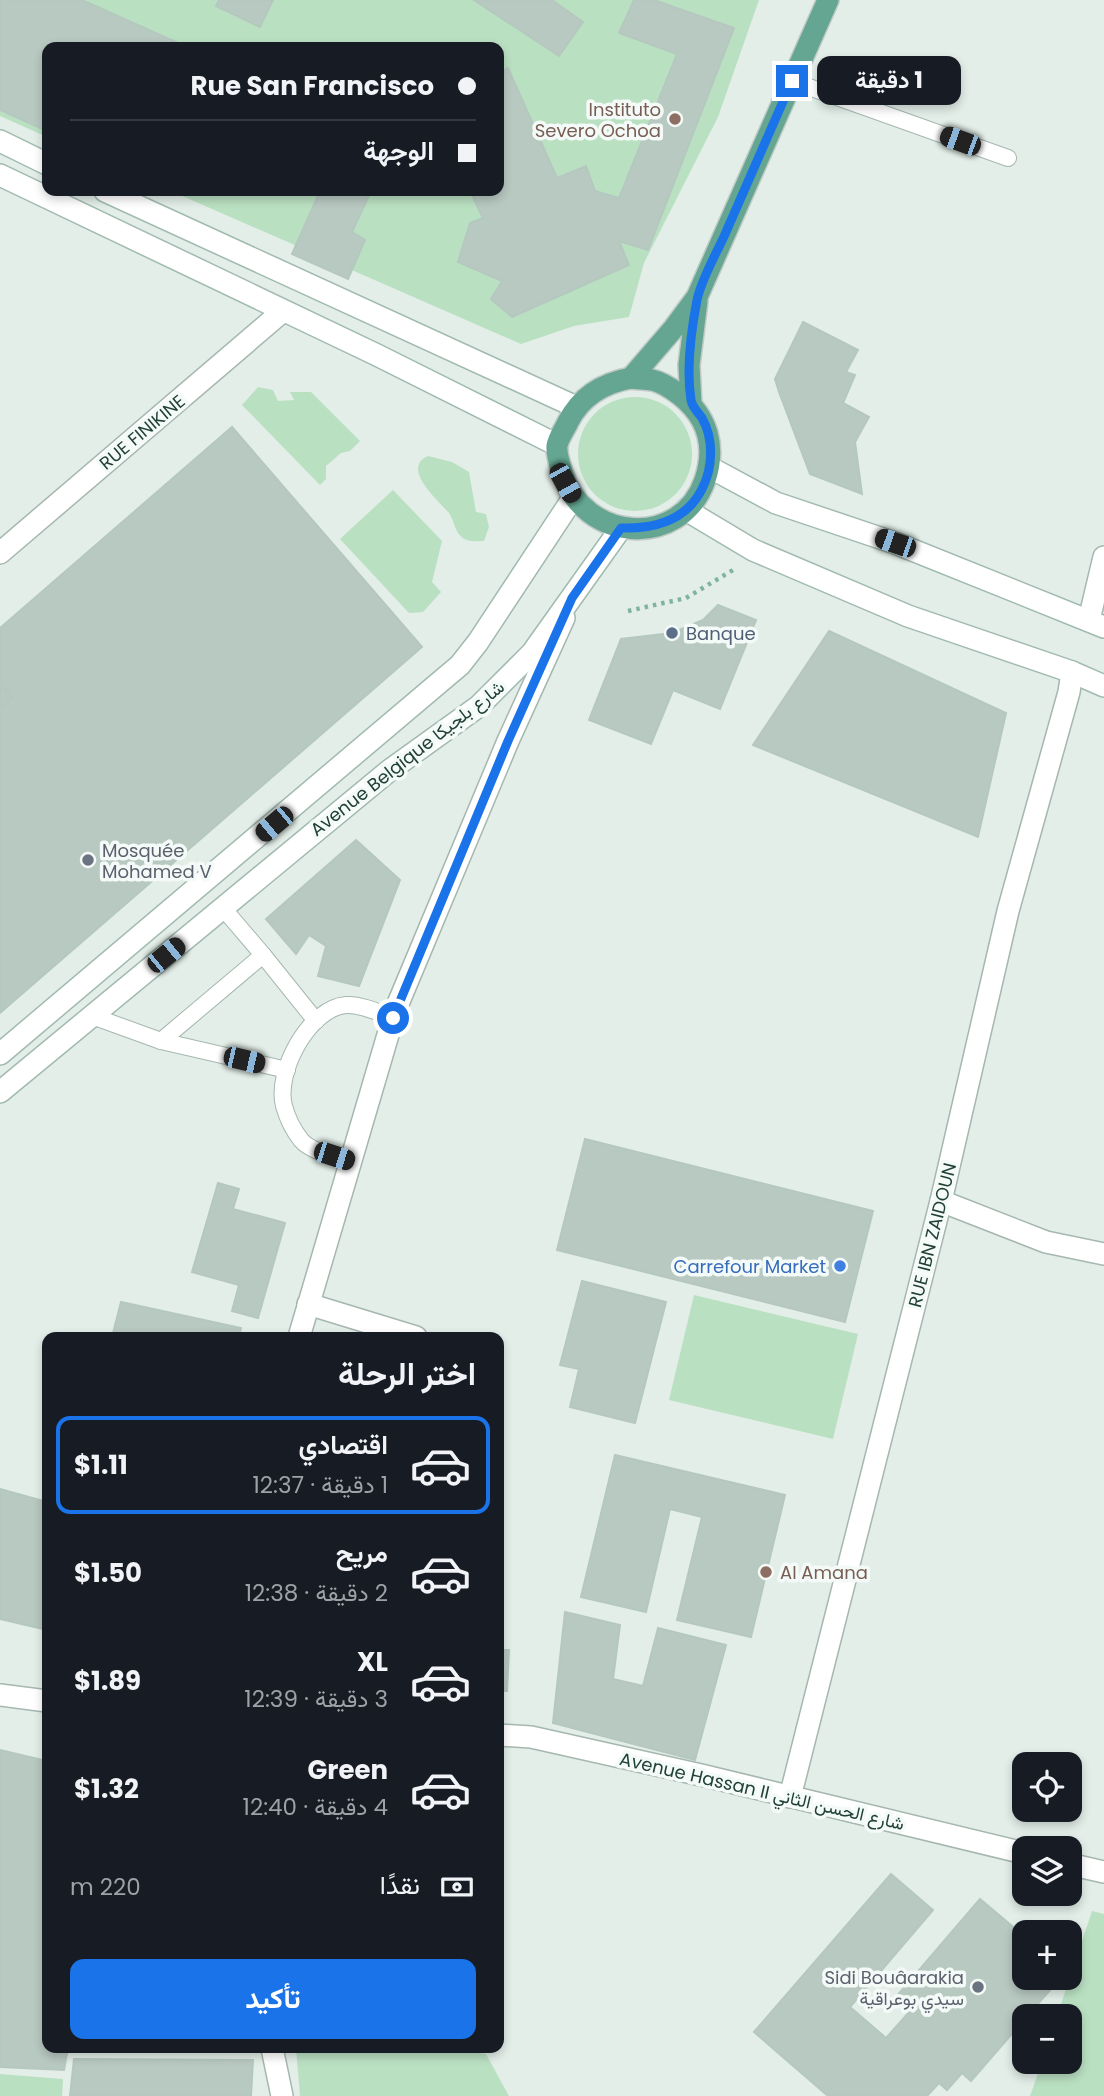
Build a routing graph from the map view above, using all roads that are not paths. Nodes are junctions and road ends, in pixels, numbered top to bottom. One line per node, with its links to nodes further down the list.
1 (828, 0): 2 (main road)
2 (792, 81): 4 (lane); 10 (main road)
3 (0, 141): 5 (main road)
4 (1008, 158)
5 (42, 162)
6 (0, 175): 7 (main road)
7 (42, 195)
8 (44, 196): 11 (main road)
9 (116, 196): 14 (main road)
10 (697, 297): 12 (main road); 13 (main road)
11 (283, 311): 15 (main road); 20 (main road, RUE FINIKINE)
12 (631, 378): 13 (main road); 14 (main road)
13 (691, 404): 16 (main road)
14 (576, 407): 15 (main road)
15 (557, 445): 17 (main road)
16 (709, 467): 18 (main road); 23 (main road)
17 (573, 498): 19 (main road); 32 (main road, Avenue Belgique شارع بلجيكا)
18 (686, 510): 19 (main road); 24 (main road)
19 (621, 528): 22 (main road, Avenue Belgique شارع بلجيكا)
20 (0, 553)
21 (1104, 556): 23 (main road)
22 (572, 598): 26 (main road, Avenue Belgique شارع بلجيكا); 29 (main road)
23 (1097, 624)
24 (1072, 672): 25 (main road); 36 (main road, RUE IBN ZAIDOUN)
25 (1104, 686)
26 (223, 908): 27 (lane); 28 (main road, Avenue Belgique شارع بلجيكا)
27 (263, 955): 30 (lane); 31 (lane)
28 (92, 1016): 31 (lane); 34 (main road, Avenue Belgique شارع بلجيكا)
29 (393, 1018): 30 (lane); 35 (main road)
30 (316, 1021): 33 (lane)
31 (162, 1041): 33 (lane)
32 (0, 1054)
33 (288, 1070): 35 (lane)
34 (0, 1092)
35 (350, 1161): 38 (main road)
36 (941, 1201): 37 (main road); 44 (main road, RUE IBN ZAIDOUN)
37 (1104, 1254)
38 (308, 1304): 39 (main road); 40 (main road)
39 (300, 1332)
40 (400, 1332)
41 (0, 1695): 42 (main road)
42 (42, 1700)
43 (504, 1735): 44 (main road, Avenue Hassan II شارع الحسن الثاني)
44 (790, 1797): 45 (main road, Avenue Hassan II شارع الحسن الثاني)
45 (1012, 1850)
46 (1082, 1867): 47 (main road)
47 (1104, 1872)
48 (273, 2053): 49 (main road)
49 (282, 2096)

